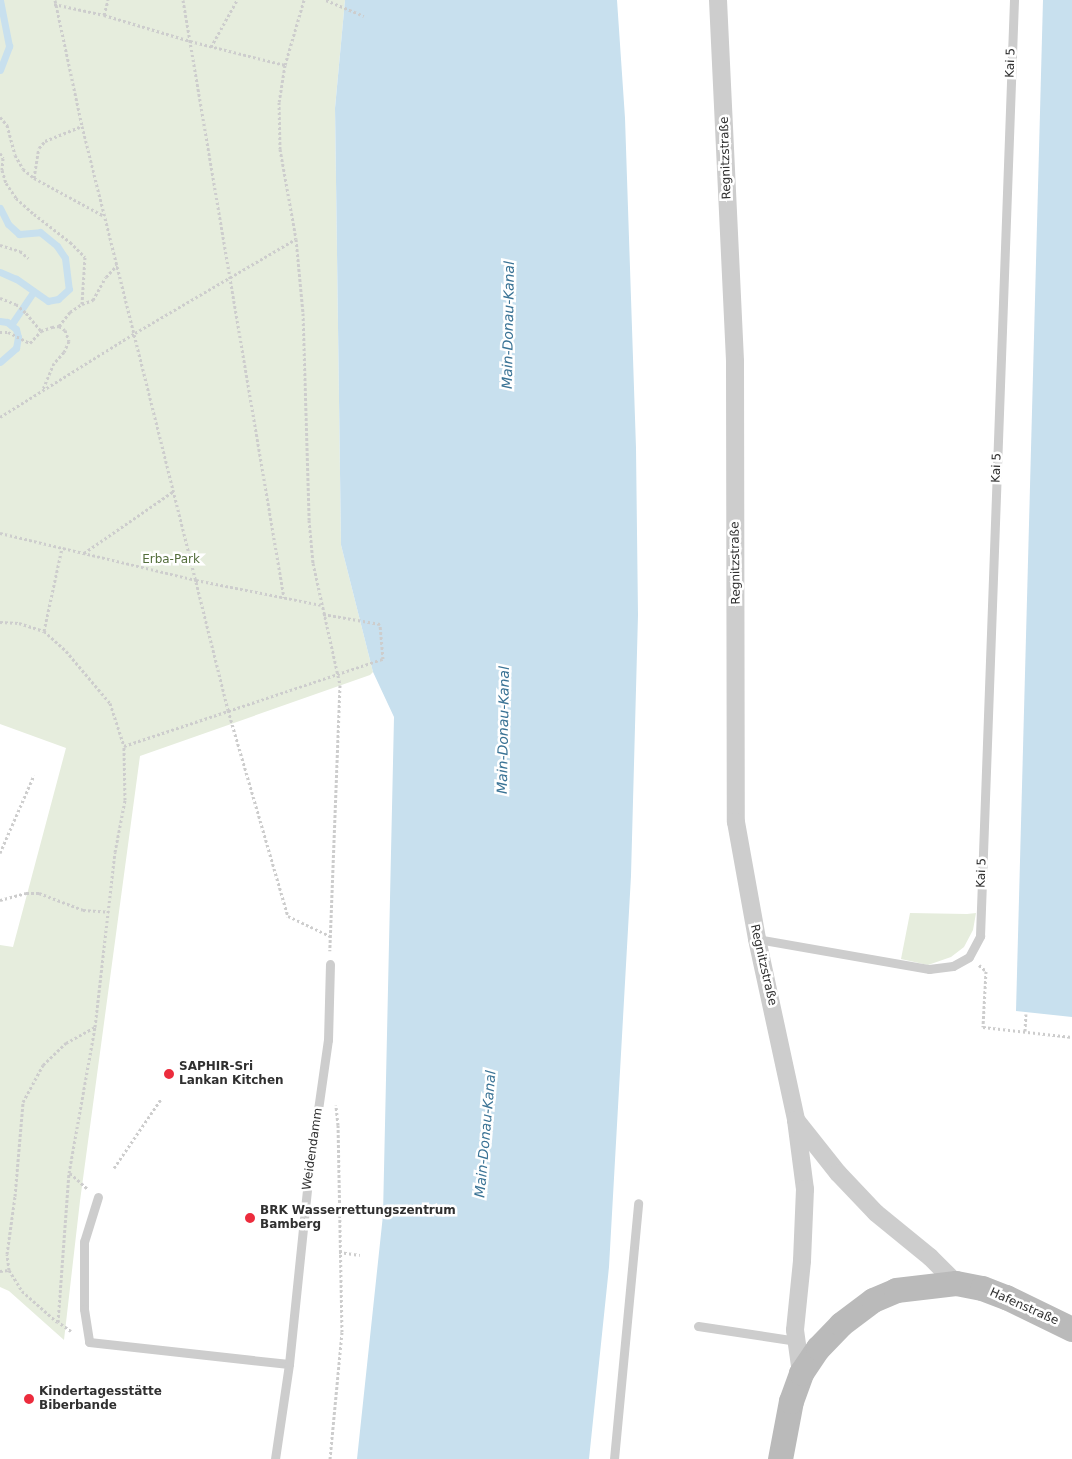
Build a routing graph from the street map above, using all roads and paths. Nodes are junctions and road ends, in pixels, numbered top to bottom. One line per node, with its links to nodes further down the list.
1 (108, 0): 9 (path)
2 (183, 0): 11 (path)
3 (237, 0): 12 (path)
4 (304, 0): 13 (path)
5 (326, 0): 10 (path)
6 (718, 0): 50 (street, Regnitzstraße)
7 (1014, 0): 51 (lane, Kai 5)
8 (54, 2): 9 (path); 15 (path)
9 (104, 15): 11 (path)
10 (364, 16)
11 (190, 41): 12 (path); 23 (path)
12 (211, 47): 13 (path)
13 (285, 65): 19 (path)
14 (0, 118): 17 (path)
15 (82, 126): 17 (path); 18 (path)
16 (0, 152): 25 (path)
17 (34, 178): 18 (path)
18 (104, 217): 22 (path)
19 (296, 238): 23 (path); 38 (path)
20 (0, 245): 21 (path)
21 (28, 258)
22 (117, 266): 25 (path); 29 (path)
23 (229, 278): 29 (path); 37 (path)
24 (0, 298): 27 (path)
25 (82, 304): 26 (path)
26 (59, 326): 27 (path); 30 (path)
27 (41, 331): 28 (path)
28 (0, 332)
29 (135, 333): 30 (path); 32 (path)
30 (43, 390): 31 (path)
31 (0, 417)
32 (174, 491): 35 (path); 36 (path)
33 (0, 533): 34 (path)
34 (62, 548): 35 (path); 41 (path)
35 (84, 553): 36 (path)
36 (196, 580): 37 (path); 43 (path)
37 (284, 598): 38 (path)
38 (321, 605): 39 (path)
39 (323, 614): 42 (path); 42 (path)
40 (0, 622): 41 (path)
41 (44, 630): 44 (path)
42 (336, 673): 43 (path); 49 (path)
43 (228, 710): 44 (path); 49 (path)
44 (124, 746): 48 (path)
45 (34, 775): 46 (path)
46 (0, 853)
47 (0, 900): 48 (path)
48 (109, 912): 54 (path)
49 (330, 936): 52 (path)
50 (757, 939): 51 (lane); 59 (street, Regnitzstraße)
51 (969, 957): 55 (path)
52 (330, 964): 74 (lane, Weidendamm)
53 (1026, 1014): 55 (path)
54 (95, 1026): 61 (path); 66 (path)
55 (1025, 1032): 56 (path)
56 (1072, 1037)
57 (335, 1097): 64 (path)
58 (161, 1099): 60 (path)
59 (796, 1120): 68 (street, Regnitzstraße); 73 (street, Regnitzstraße)
60 (114, 1168)
61 (69, 1173): 62 (path); 69 (path)
62 (98, 1197): 72 (lane)
63 (638, 1203): 76 (lane)
64 (339, 1252): 65 (path); 78 (path)
65 (360, 1254)
66 (9, 1270): 67 (path); 69 (path)
67 (0, 1271)
68 (956, 1284): 71 (street, Hafenstraße); 75 (street, Hafenstraße)
69 (58, 1322): 72 (path)
70 (698, 1326): 73 (lane)
71 (1072, 1329)
72 (88, 1342): 74 (lane)
73 (797, 1342): 75 (street, Regnitzstraße)
74 (289, 1364): 77 (lane, Weidendamm)
75 (801, 1374): 79 (street, Hafenstraße)
76 (614, 1458)
77 (275, 1459)
78 (330, 1459)
79 (780, 1459)

